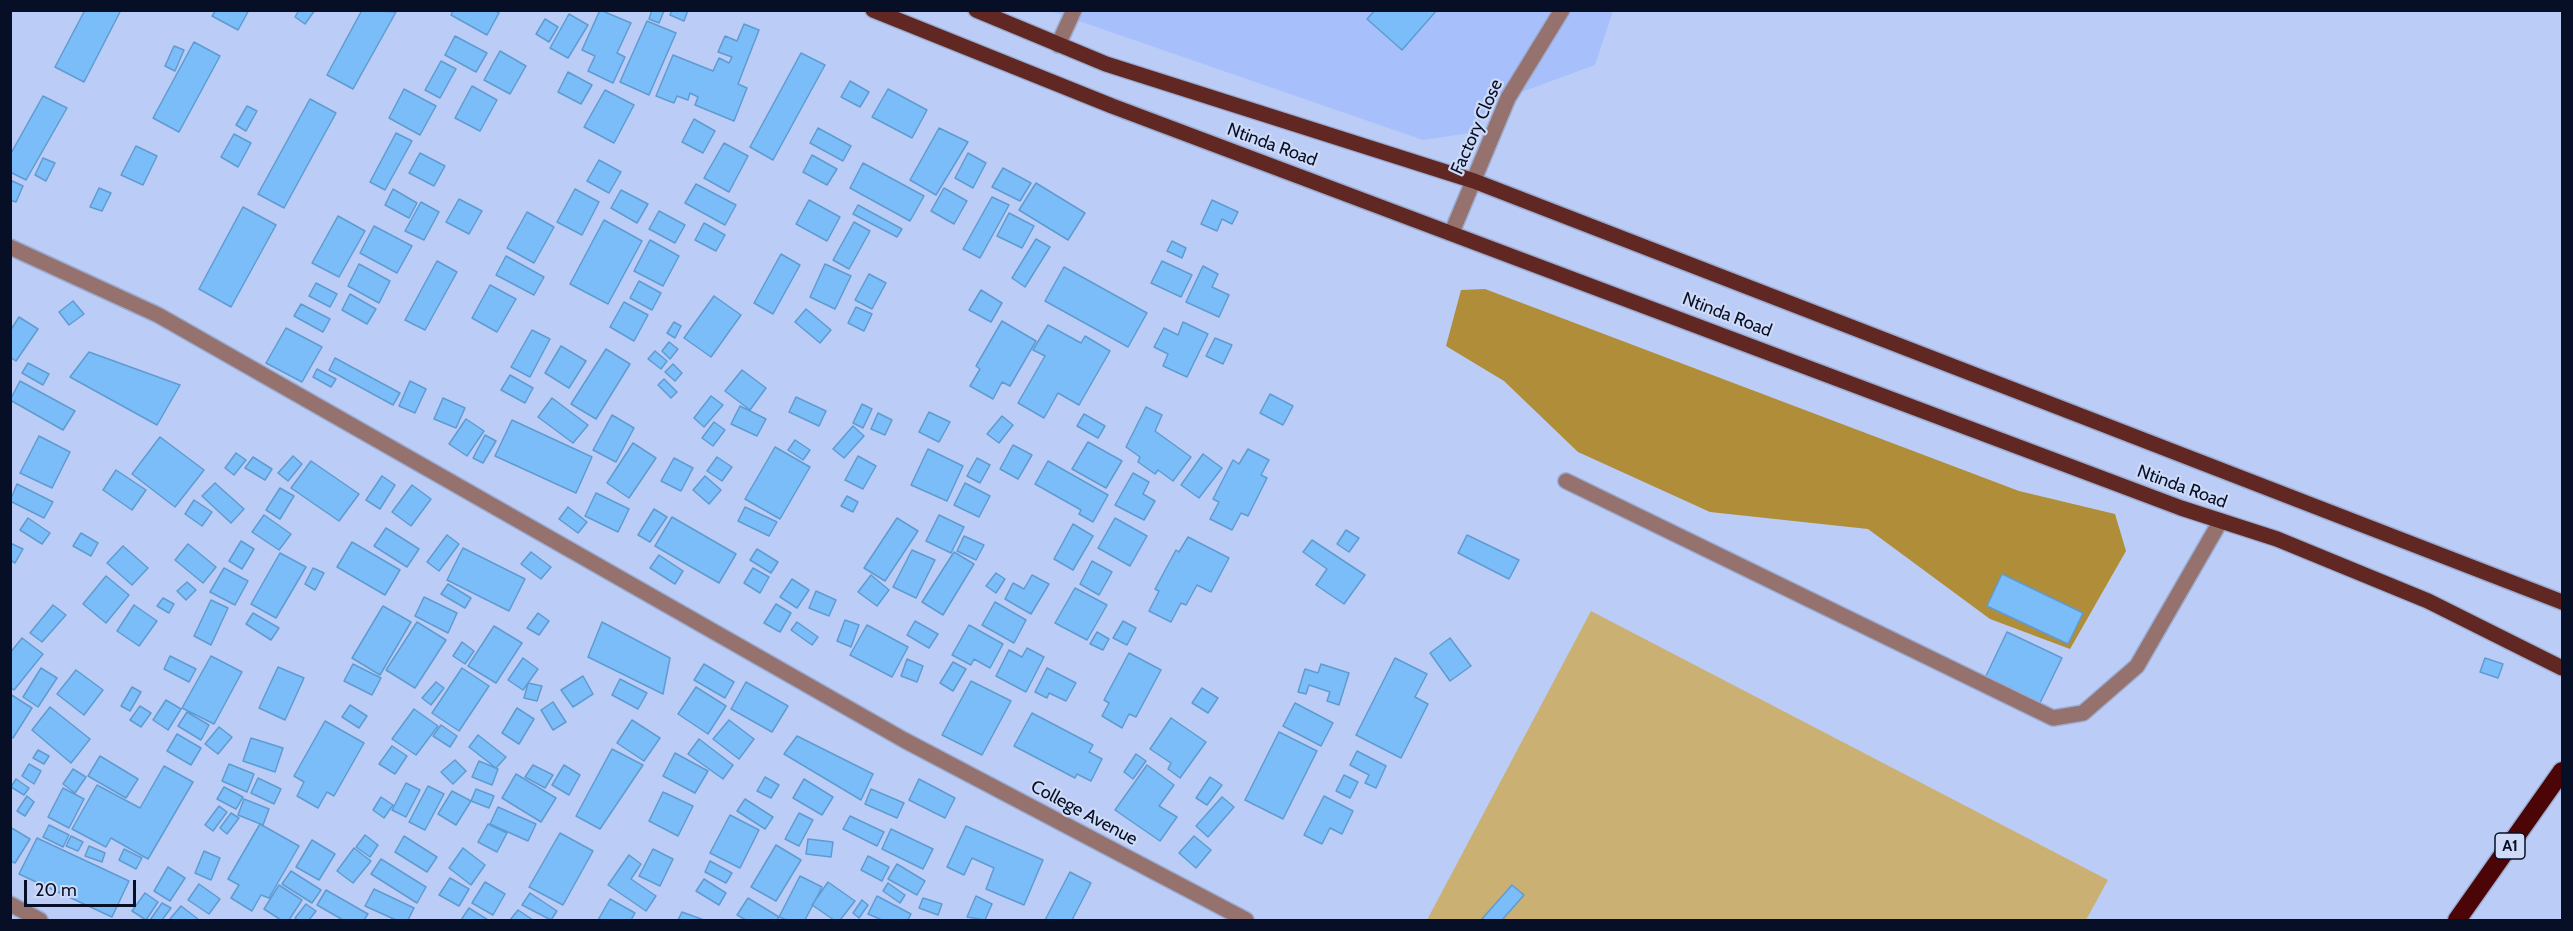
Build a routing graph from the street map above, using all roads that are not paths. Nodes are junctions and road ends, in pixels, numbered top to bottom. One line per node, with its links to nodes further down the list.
1 (873, 10): 7 (main road, Ntinda Road)
2 (976, 10): 5 (main road, Ntinda Road)
3 (1074, 10): 5 (street)
4 (1562, 10): 6 (street, Factory Close)
5 (1058, 45): 6 (main road, Ntinda Road)
6 (1473, 181): 7 (street, Factory Close); 11 (main road, Ntinda Road)
7 (1452, 232): 10 (main road, Ntinda Road)
8 (10, 247): 16 (street, College Avenue)
9 (1566, 481): 10 (street)
10 (2220, 522): 12 (main road, Ntinda Road)
11 (2562, 602)
12 (2562, 668)
13 (2562, 771): 17 (highway, A1)
14 (10, 904): 15 (street)
15 (40, 921)
16 (1246, 921)
17 (2457, 921)

